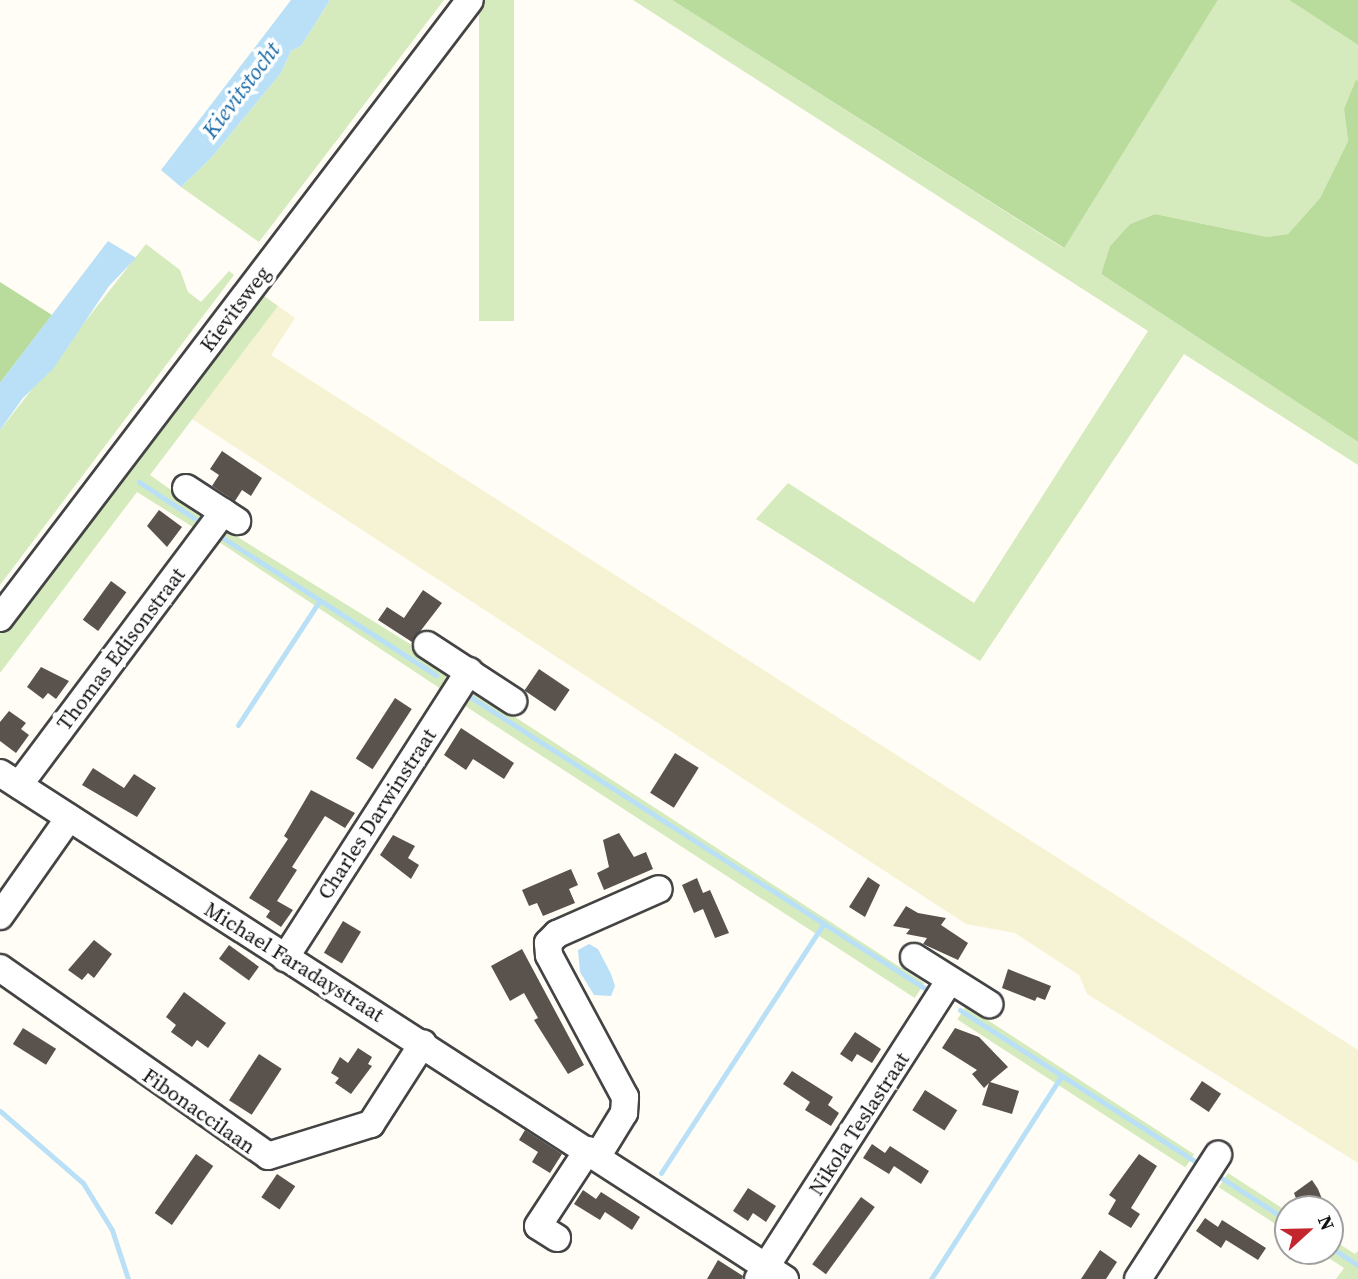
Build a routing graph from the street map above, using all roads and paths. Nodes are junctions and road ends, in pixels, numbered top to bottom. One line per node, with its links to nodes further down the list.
1 (470, 0): 3 (street, Kievitsweg)
2 (186, 488): 7 (street, Thomas Edisonstraat)
3 (0, 618)
4 (427, 645): 5 (street)
5 (469, 671): 6 (street); 12 (street, Charles Darwinstraat)
6 (513, 701)
7 (10, 779): 8 (street, Michael Faradaystraat)
8 (69, 818): 10 (street); 12 (street, Michael Faradaystraat)
9 (659, 889): 17 (street)
10 (0, 916)
11 (914, 957): 14 (street)
12 (285, 958): 16 (street, Michael Faradaystraat)
13 (0, 968): 16 (street, Fibonaccilaan)
14 (950, 980): 15 (street); 20 (street, Nikola Teslastraat)
15 (989, 1004)
16 (423, 1043): 17 (street, Michael Faradaystraat)
17 (592, 1154): 19 (street); 20 (street, Michael Faradaystraat)
18 (1218, 1155): 21 (street)
19 (557, 1238)
20 (770, 1275)
21 (1138, 1279)

